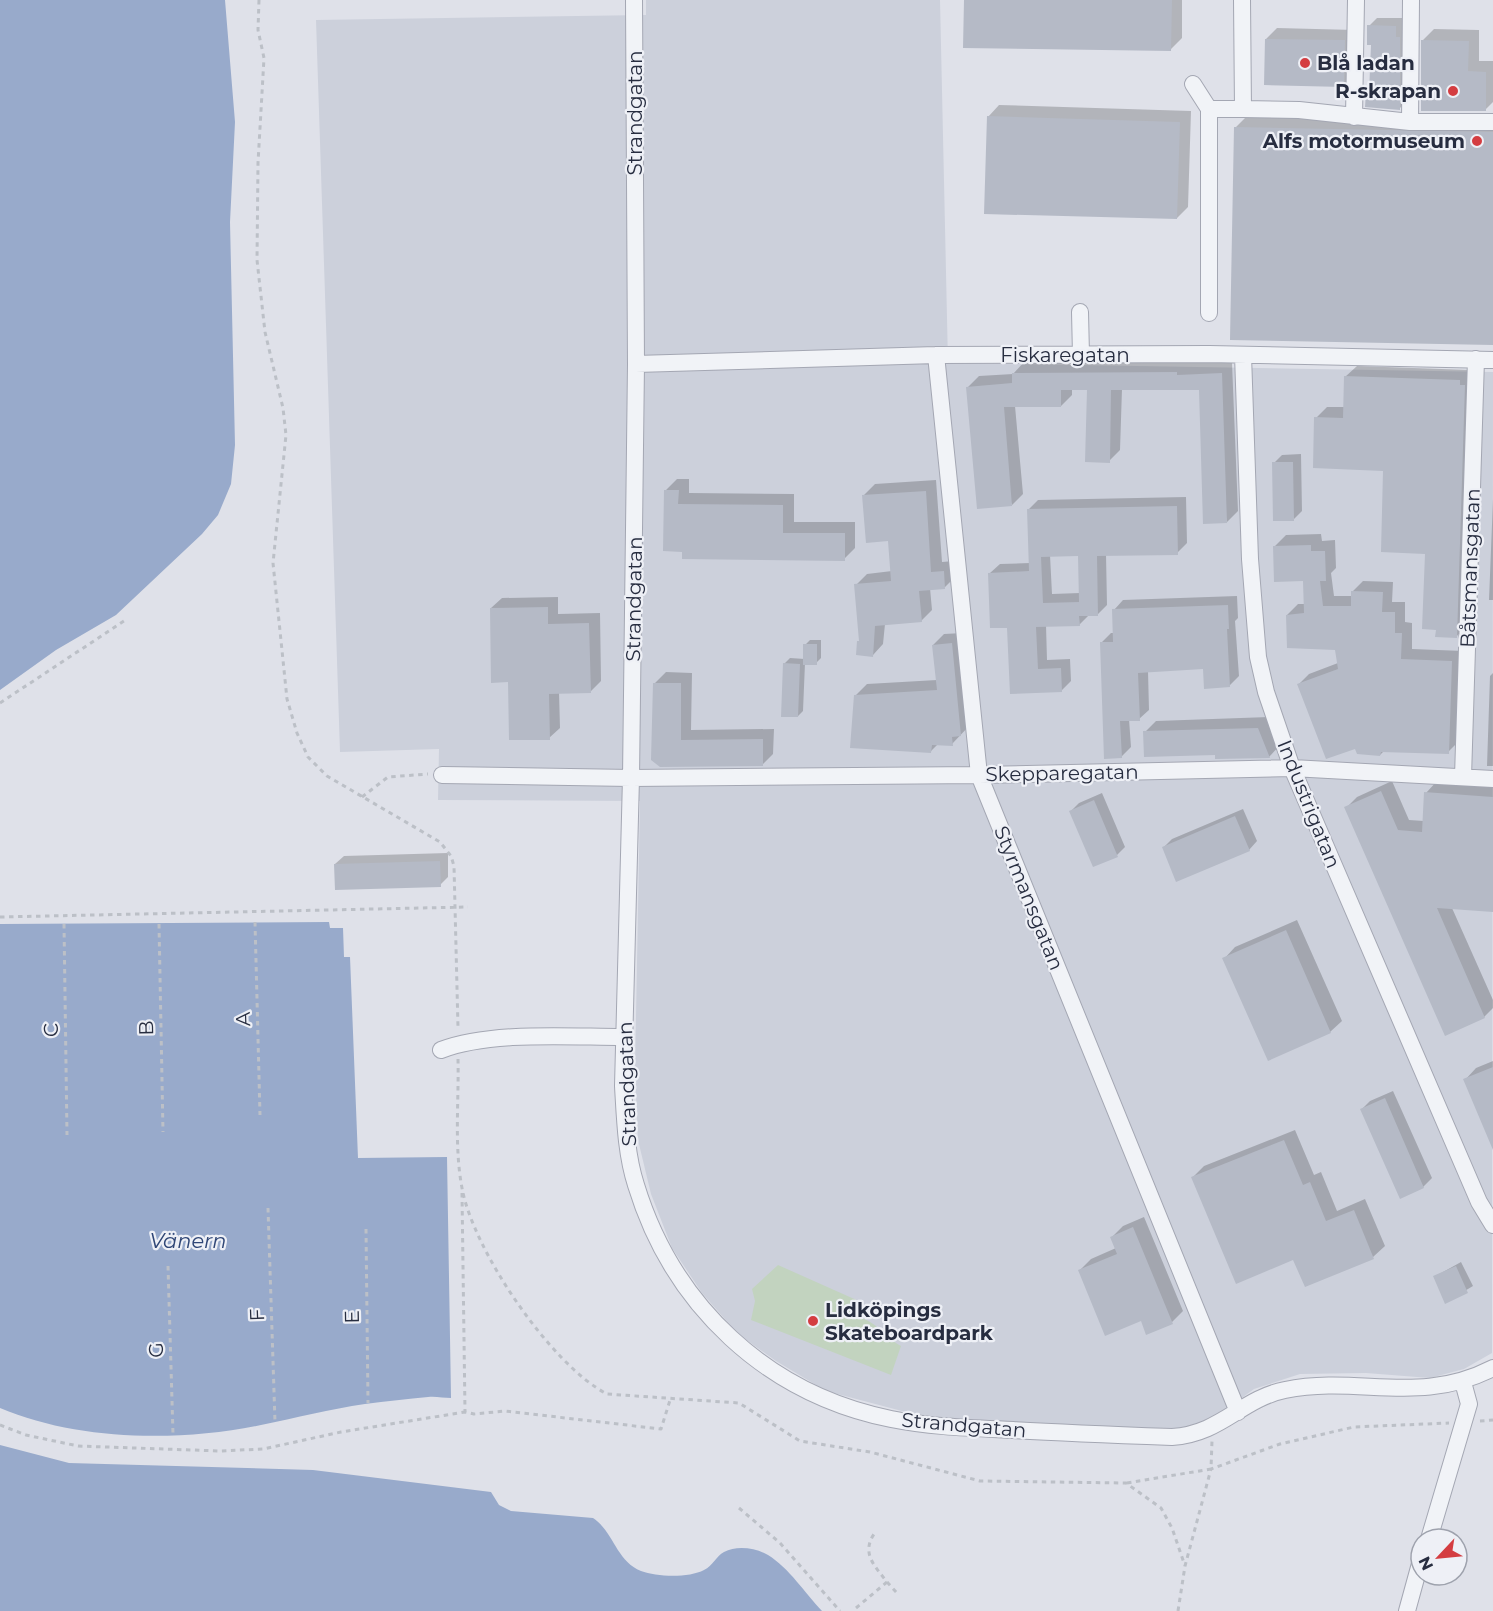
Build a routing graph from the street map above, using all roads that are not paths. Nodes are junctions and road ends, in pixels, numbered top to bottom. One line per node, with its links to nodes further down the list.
1 (634, 0): 18 (street, Strandgatan)
2 (1242, 0): 7 (street)
3 (1356, 0): 8 (street)
4 (1411, 0): 9 (street)
5 (1193, 84): 6 (street)
6 (1209, 109): 7 (street); 12 (street)
7 (1243, 109): 8 (street)
8 (1354, 117): 9 (street)
9 (1410, 122): 10 (street)
10 (1493, 122)
11 (1080, 312): 15 (street)
12 (1209, 313)
13 (1243, 354): 15 (street, Fiskaregatan); 16 (street, Fiskaregatan); 19 (street, Industrigatan)
14 (936, 355): 15 (street, Fiskaregatan); 18 (street, Fiskaregatan); 21 (street, Styrmansgatan)
15 (1081, 355)
16 (1476, 359): 17 (street, Fiskaregatan); 22 (street, Båtsmansgatan)
17 (1493, 360)
18 (636, 364): 23 (street, Strandgatan)
19 (1292, 768): 21 (street, Skepparegatan); 22 (street, Skepparegatan); 27 (street, Industrigatan)
20 (442, 775): 23 (street, Skepparegatan)
21 (979, 775): 23 (street, Skepparegatan); 30 (street, Styrmansgatan)
22 (1463, 777): 24 (street, Skepparegatan)
23 (631, 778): 25 (street, Strandgatan)
24 (1493, 780)
25 (623, 1037): 26 (street); 30 (street, Strandgatan)
26 (441, 1050)
27 (1493, 1225)
28 (1493, 1368): 29 (street, Strandgatan)
29 (1463, 1382): 30 (street, Strandgatan); 31 (street)
30 (1238, 1412)
31 (1432, 1527)
32 (1414, 1587): 33 (street)
33 (1407, 1611)

